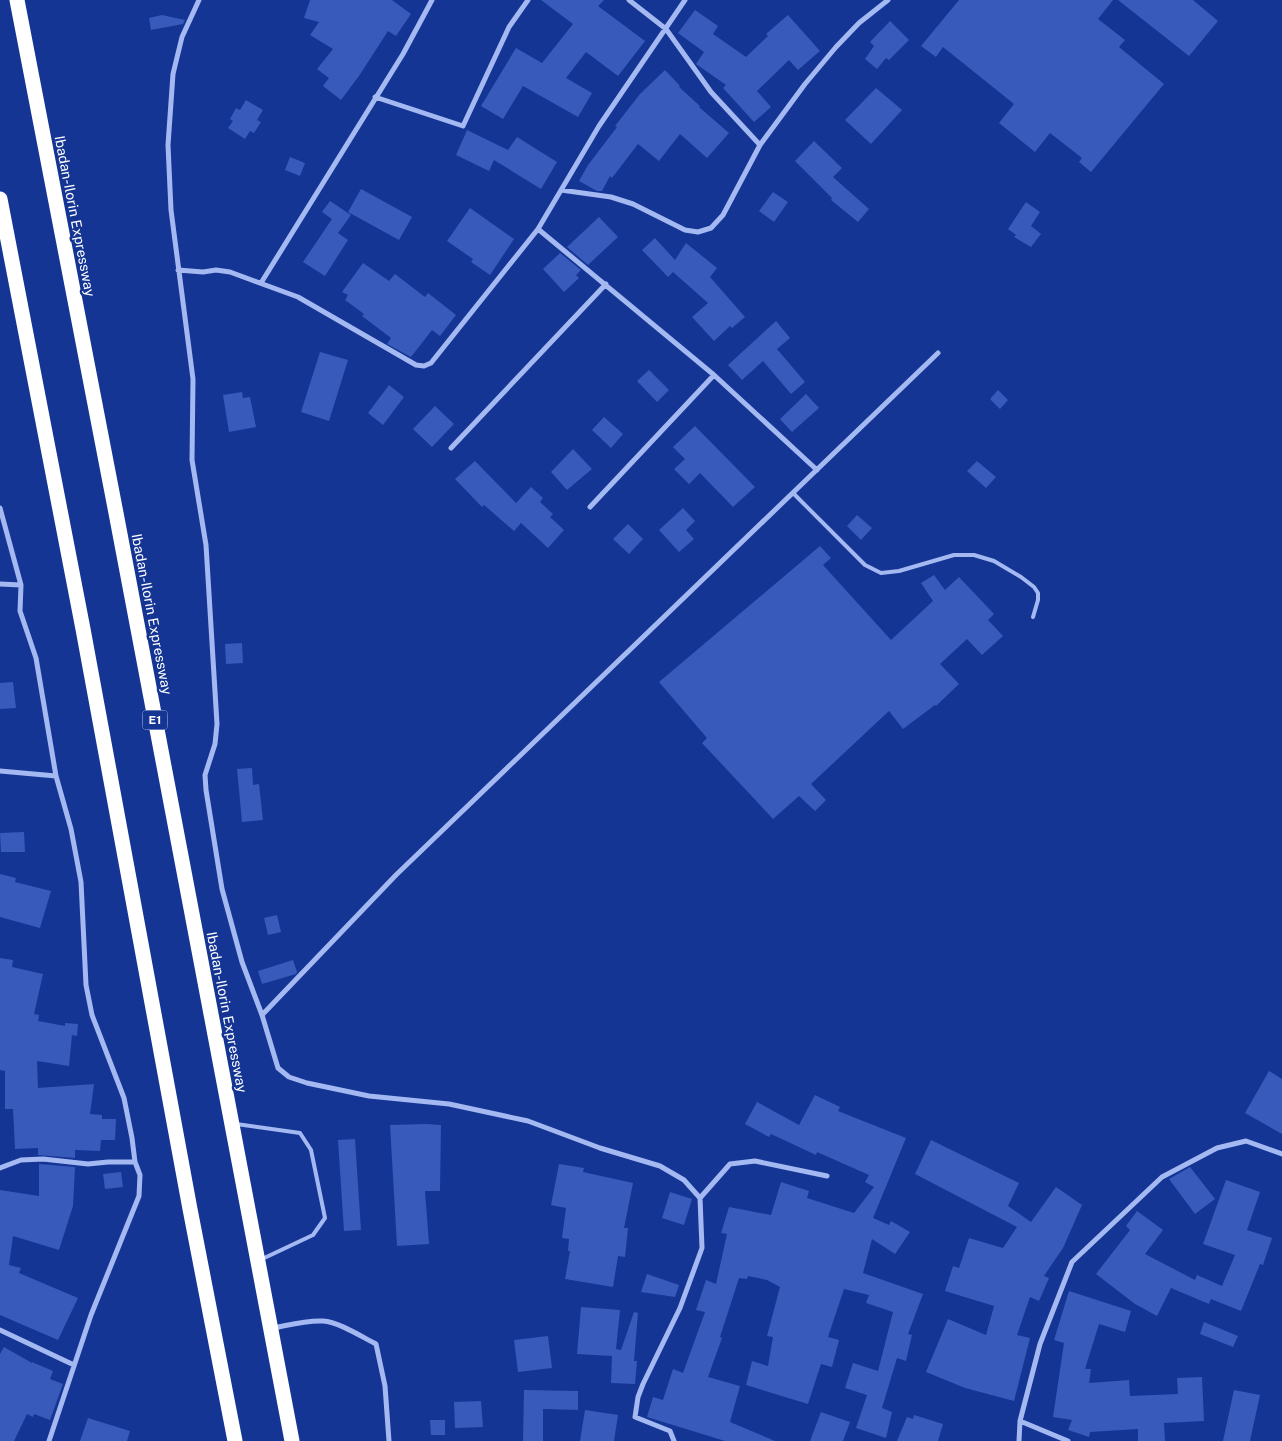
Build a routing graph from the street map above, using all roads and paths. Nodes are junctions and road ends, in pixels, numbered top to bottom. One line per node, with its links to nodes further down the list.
1 (17, 0): 30 (highway, Ibadan-Ilorin Expressway / E1)
2 (198, 0): 14 (street)
3 (432, 0): 9 (street)
4 (528, 0): 9 (street)
5 (629, 0): 8 (street)
6 (686, 0): 8 (street)
7 (888, 0): 10 (street)
8 (666, 29): 10 (street); 11 (street)
9 (375, 97): 15 (street)
10 (760, 145): 11 (street)
11 (561, 190): 13 (street)
12 (0, 199): 42 (highway)
13 (538, 229): 15 (street); 16 (street)
14 (178, 270): 15 (street); 29 (street)
15 (261, 284)
16 (606, 284): 18 (street); 19 (street)
17 (938, 353): 20 (street)
18 (714, 375): 20 (street); 22 (street)
19 (451, 448)
20 (817, 470): 21 (street)
21 (793, 493): 26 (lane); 29 (street)
22 (590, 506)
23 (0, 508): 25 (street)
24 (0, 584): 25 (street)
25 (21, 585): 28 (street)
26 (1033, 617)
27 (0, 771): 28 (street)
28 (56, 776): 32 (street)
29 (262, 1015): 35 (street)
30 (232, 1124): 36 (highway, Ibadan-Ilorin Expressway / E1); 36 (lane)
31 (1282, 1154): 40 (street)
32 (135, 1162): 33 (street); 39 (street)
33 (0, 1168)
34 (826, 1176): 35 (street)
35 (700, 1198): 45 (street)
36 (258, 1261): 37 (highway, Ibadan-Ilorin Expressway / E1)
37 (270, 1328): 43 (highway, Ibadan-Ilorin Expressway / E1); 44 (street)
38 (0, 1330): 39 (street)
39 (74, 1365): 41 (street)
40 (1020, 1421): 46 (street); 47 (street)
41 (49, 1441)
42 (235, 1441)
43 (292, 1441)
44 (389, 1441)
45 (674, 1441)
46 (1019, 1441)
47 (1068, 1441)

